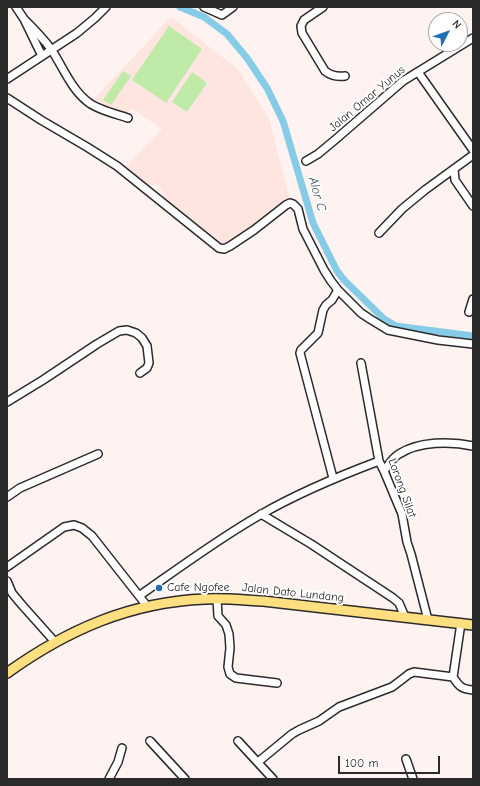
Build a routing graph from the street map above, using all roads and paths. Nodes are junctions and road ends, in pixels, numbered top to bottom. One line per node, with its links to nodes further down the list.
1 (16, 7): 6 (street)
2 (106, 7): 8 (street)
3 (204, 7): 4 (street)
4 (233, 7)
5 (323, 7): 11 (street)
6 (24, 19): 8 (street); 9 (street)
7 (473, 38): 10 (street, Jalan Omar Yunus)
8 (52, 50): 9 (street); 14 (street)
9 (42, 56): 12 (street)
10 (418, 72): 15 (street); 17 (street, Jalan Omar Yunus)
11 (345, 76)
12 (7, 80)
13 (7, 98): 21 (street)
14 (128, 118)
15 (473, 150)
16 (473, 155): 18 (street)
17 (306, 162)
18 (454, 169): 19 (street); 20 (street)
19 (473, 206)
20 (379, 233)
21 (338, 290): 24 (street); 32 (street)
22 (473, 299): 23 (street)
23 (469, 312)
24 (473, 344)
25 (361, 363): 30 (street, Lorong Silat)
26 (140, 373): 27 (street)
27 (7, 402)
28 (473, 446): 31 (street)
29 (98, 454): 33 (street)
30 (379, 461): 31 (street, Lorong Silat); 32 (street)
31 (384, 471): 41 (street, Lorong Silat)
32 (333, 478): 34 (street)
33 (7, 496)
34 (261, 514): 37 (street); 40 (street)
35 (7, 567): 37 (street)
36 (7, 581): 44 (street)
37 (139, 596): 39 (street)
38 (217, 599): 39 (main road, Jalan Dato Lundang); 40 (main road, Jalan Dato Lundang); 47 (street)
39 (147, 606): 44 (main road, Jalan Dato Lundang)
40 (406, 617): 41 (main road, Jalan Dato Lundang)
41 (428, 620): 42 (main road, Jalan Dato Lundang)
42 (461, 623): 43 (main road, Jalan Dato Lundang); 46 (street)
43 (473, 625)
44 (55, 642): 45 (main road, Jalan Dato Lundang)
45 (7, 673)
46 (453, 677): 48 (street); 53 (street)
47 (277, 683)
48 (473, 690)
49 (150, 741): 55 (street)
50 (238, 741): 53 (street)
51 (122, 748): 54 (street)
52 (406, 759): 57 (street)
53 (258, 762): 56 (street)
54 (109, 779)
55 (185, 779)
56 (273, 779)
57 (414, 779)

